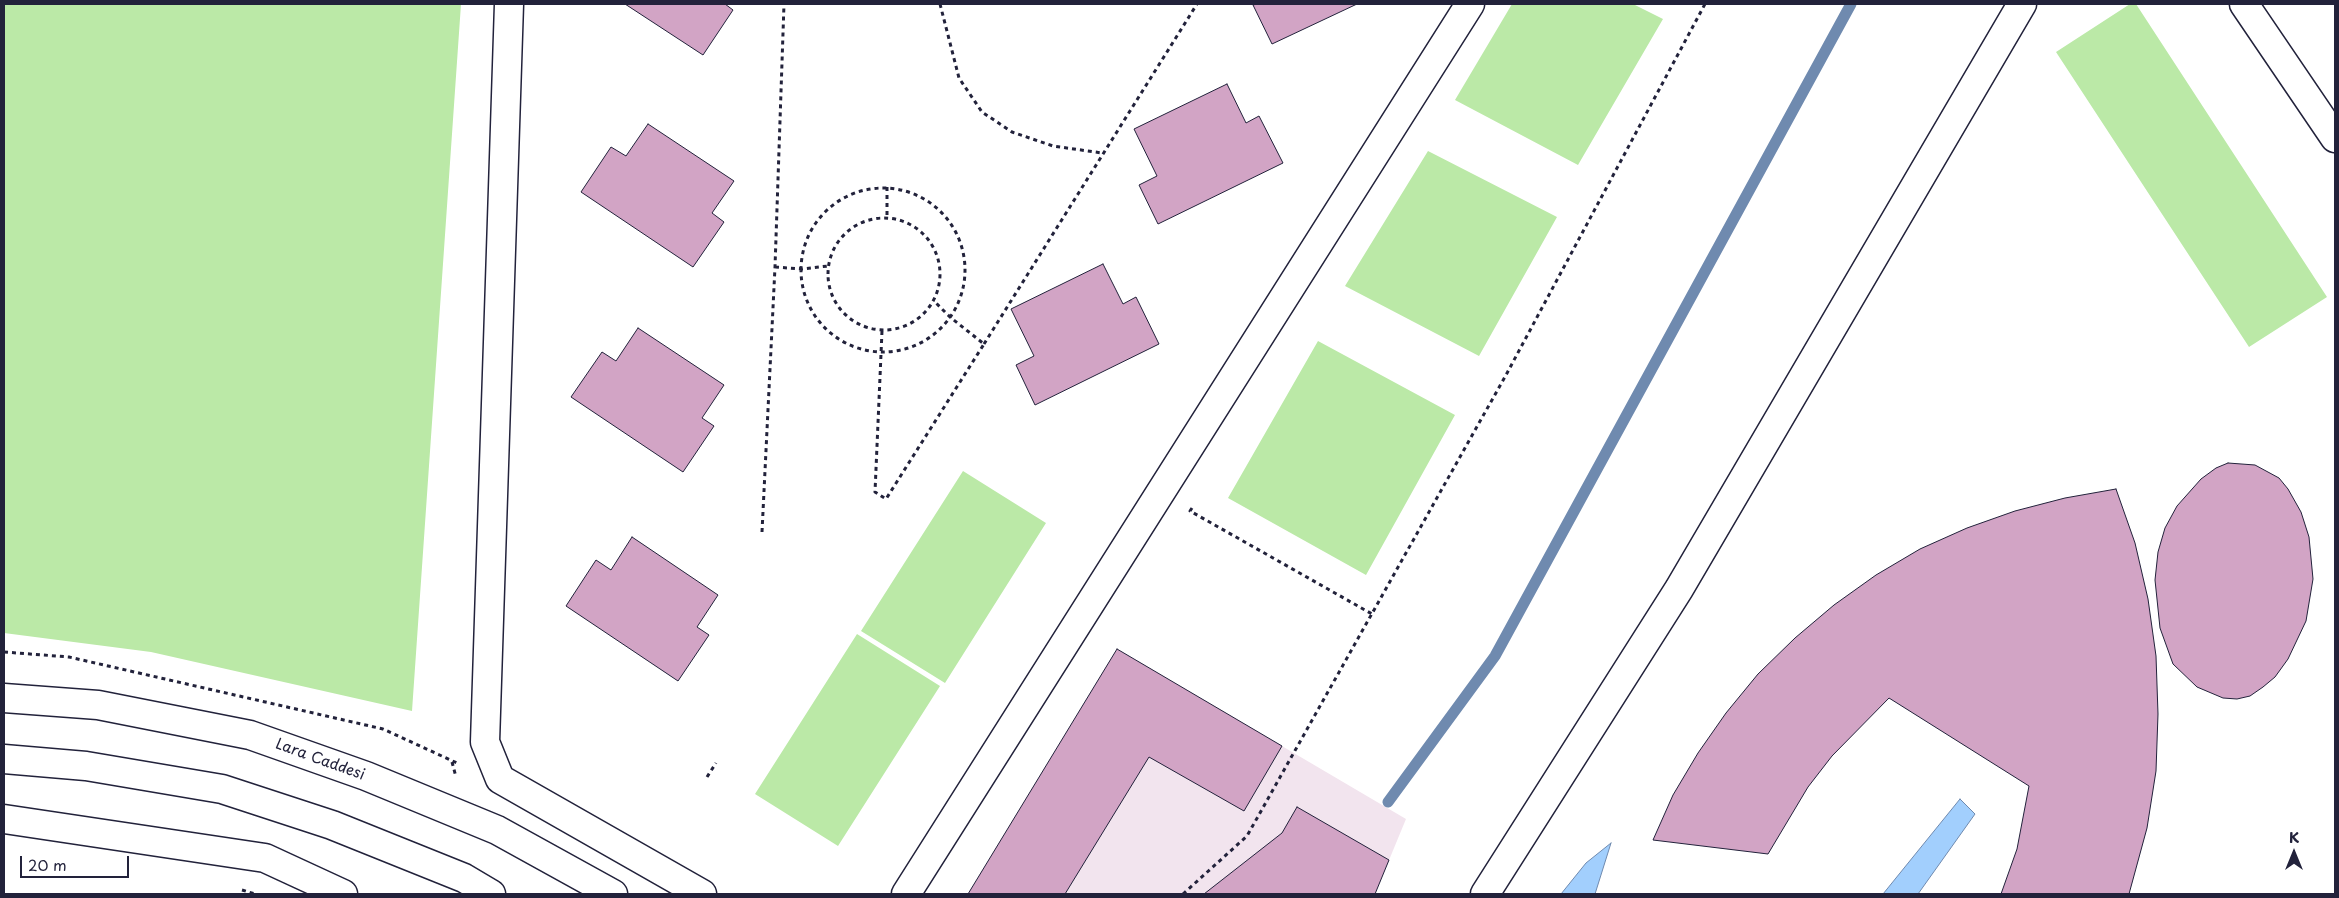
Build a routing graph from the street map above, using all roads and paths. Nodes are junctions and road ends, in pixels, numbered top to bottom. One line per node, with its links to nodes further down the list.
1 (509, 4): 32 (street)
2 (784, 4): 14 (path)
3 (940, 4): 10 (path)
4 (1196, 4): 10 (path)
5 (1470, 4): 33 (street)
6 (1705, 4): 23 (path)
7 (2022, 4): 35 (street)
8 (2244, 4): 9 (street)
9 (2335, 138)
10 (1102, 153): 19 (path)
11 (886, 187): 12 (path); 15 (path); 17 (path)
12 (886, 218): 13 (path); 16 (path)
13 (828, 266): 15 (path); 18 (path)
14 (775, 268): 15 (path); 22 (path)
15 (802, 269): 20 (path)
16 (934, 300): 17 (path); 18 (path)
17 (950, 317): 19 (path); 20 (path)
18 (882, 331): 20 (path)
19 (984, 344): 20 (path)
20 (880, 352)
21 (1196, 502): 23 (path)
22 (762, 532)
23 (1372, 614): 34 (path)
24 (4, 698): 31 (street, Lara Caddesi)
25 (4, 759): 30 (street)
26 (716, 763): 27 (path)
27 (707, 777)
28 (4, 819): 29 (street)
29 (343, 894)
30 (491, 894)
31 (613, 894)
32 (702, 894)
33 (906, 894)
34 (1183, 894)
35 (1485, 894)

